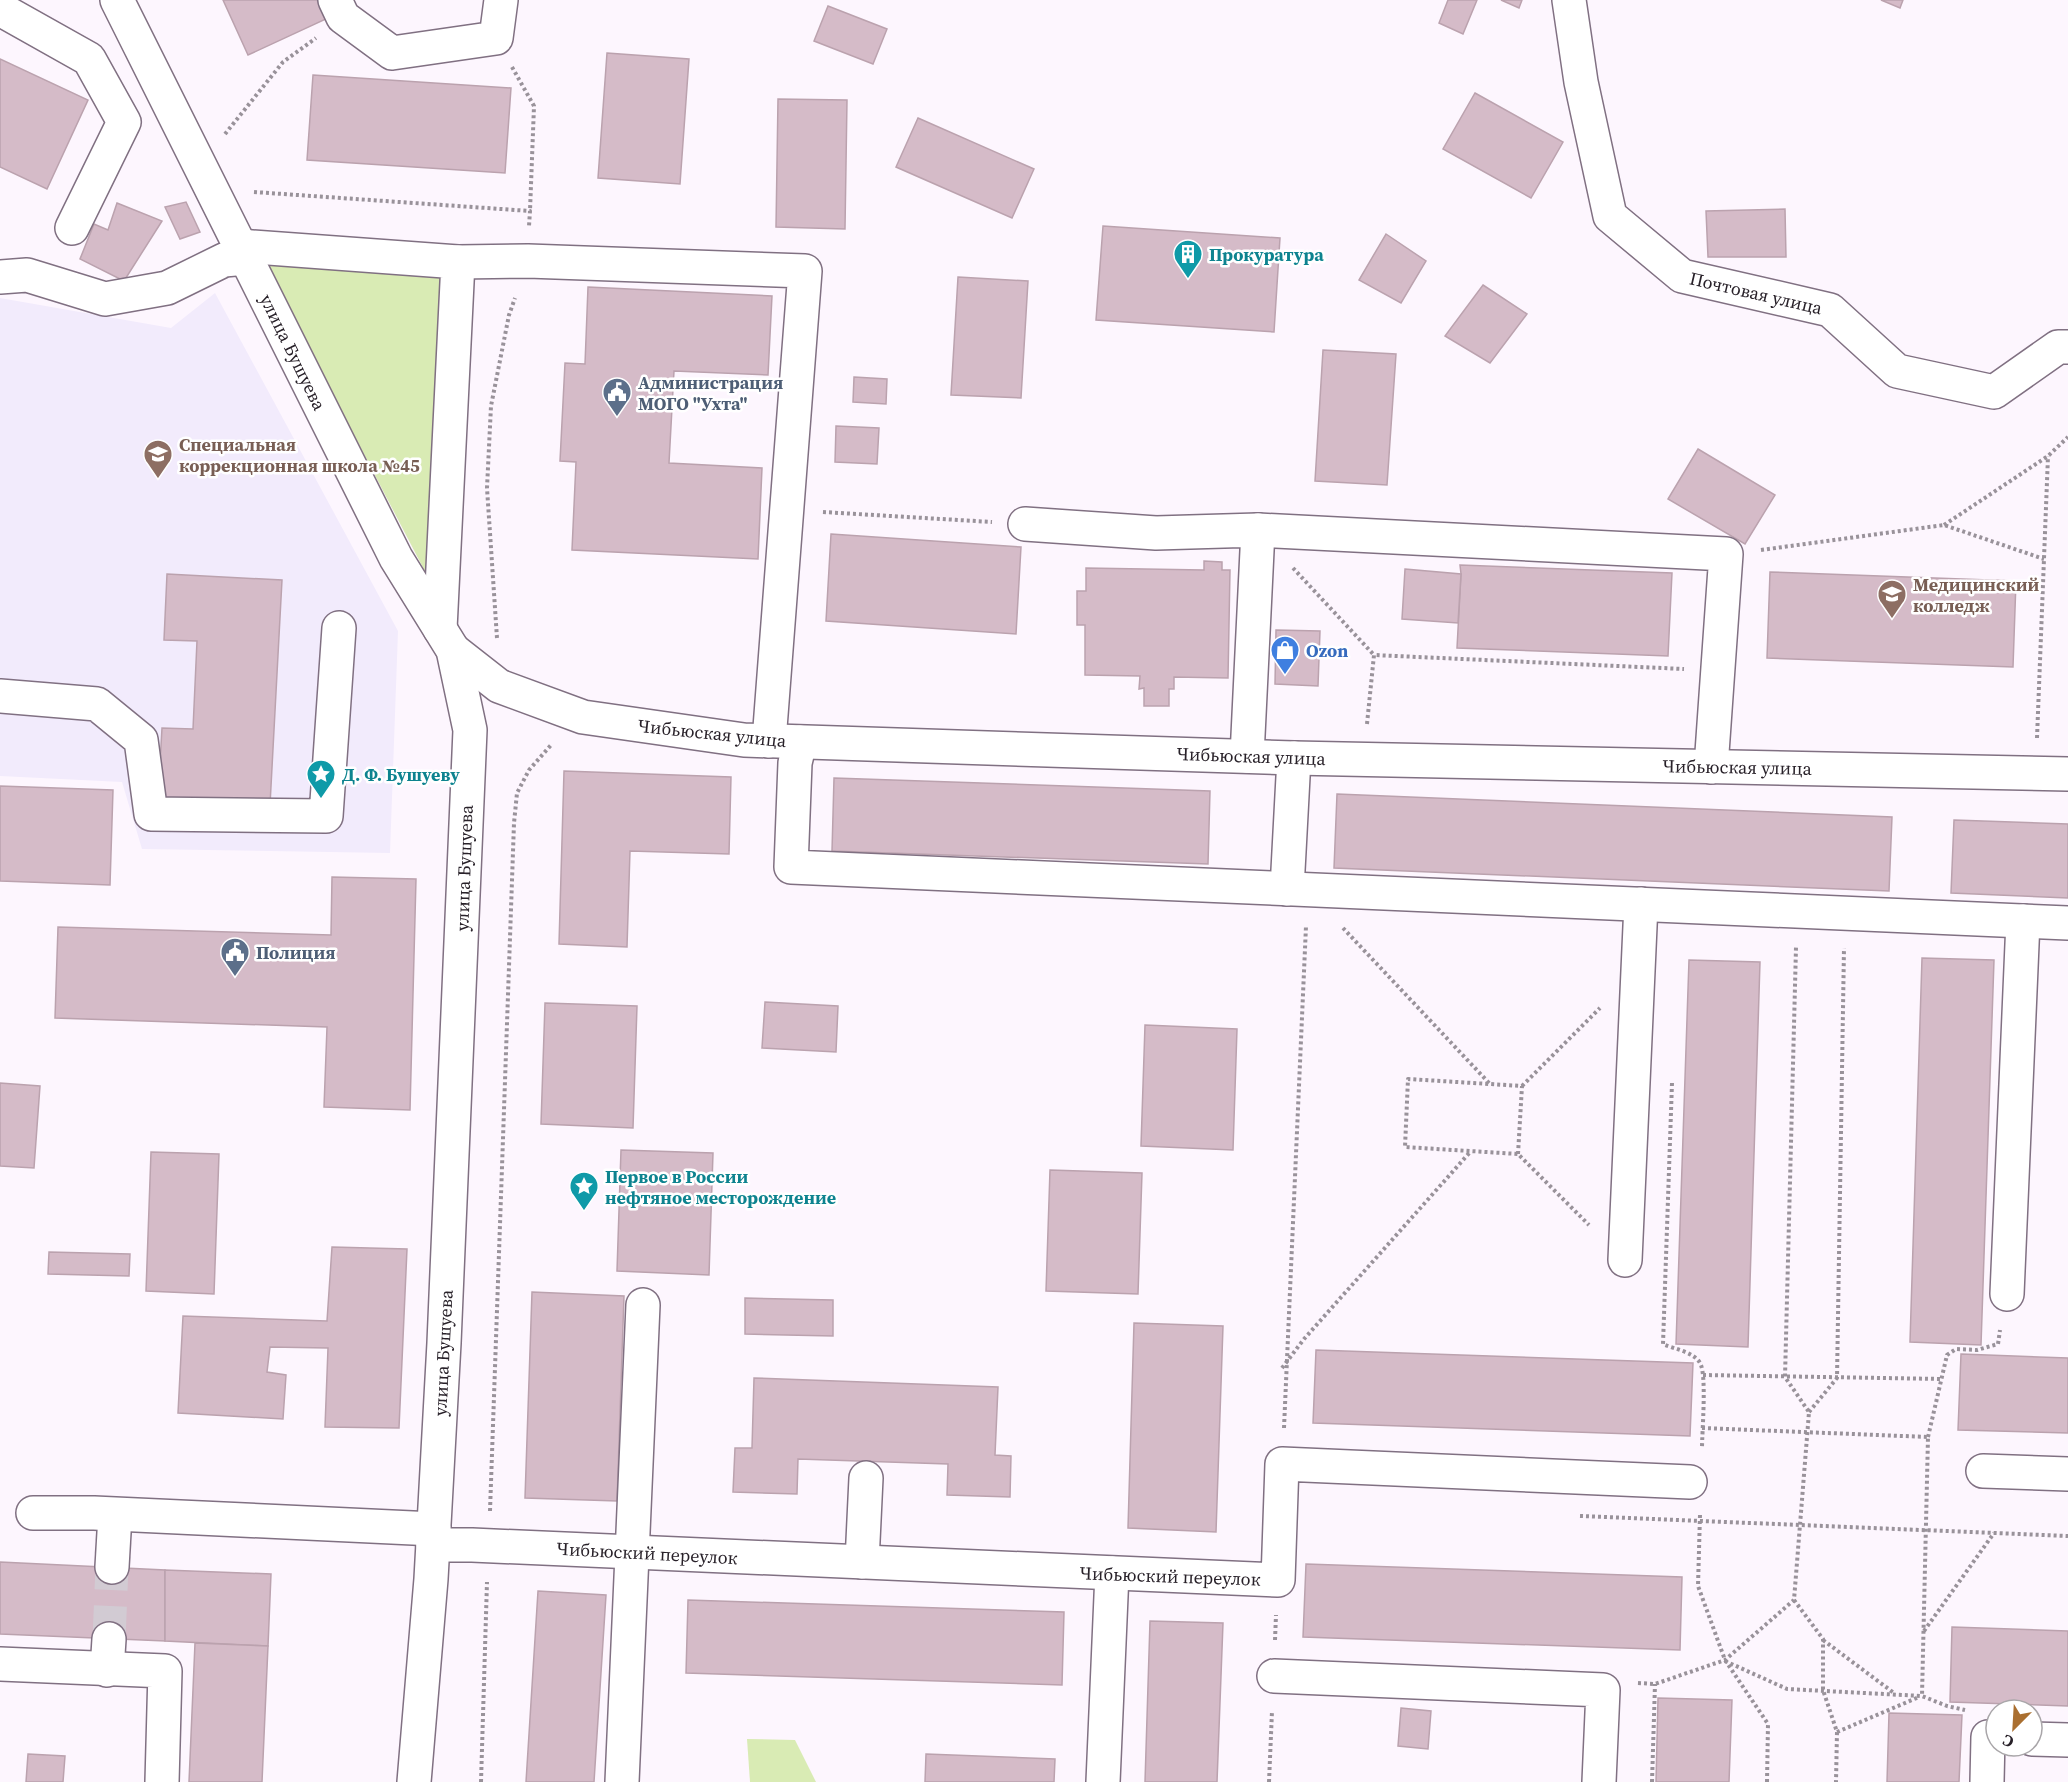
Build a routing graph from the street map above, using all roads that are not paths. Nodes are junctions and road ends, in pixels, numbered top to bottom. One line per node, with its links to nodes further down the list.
1 (117, 0): 7 (street, улица Бушуева)
2 (501, 0): 5 (street)
3 (1569, 0): 10 (street, Почтовая улица)
4 (0, 9): 6 (street)
5 (339, 9)
6 (72, 228)
7 (243, 252): 8 (street); 9 (street); 14 (street, улица Бушуева)
8 (458, 262): 14 (street); 16 (street)
9 (0, 277)
10 (2068, 347)
11 (1026, 524): 12 (street)
12 (1258, 530): 17 (street); 18 (street)
13 (339, 628): 15 (street)
14 (447, 640): 16 (street, Чибьюская улица); 34 (street, улица Бушуева)
15 (0, 696)
16 (788, 749): 17 (street, Чибьюская улица); 21 (street)
17 (1247, 756): 19 (street, Чибьюская улица)
18 (1711, 767): 19 (street, Чибьюская улица); 20 (street, Чибьюская улица)
19 (1293, 768): 21 (street)
20 (2068, 774)
21 (1297, 889): 22 (street)
22 (1641, 904): 23 (street); 25 (street)
23 (2023, 921): 24 (street); 26 (street)
24 (2068, 923)
25 (1625, 1260)
26 (2007, 1294)
27 (642, 1305): 35 (street)
28 (1983, 1471): 29 (street)
29 (2068, 1474)
30 (866, 1478): 36 (street)
31 (1697, 1484): 38 (street, Чибьюский переулок)
32 (33, 1513): 33 (street, Чибьюский переулок)
33 (115, 1515): 34 (street, Чибьюский переулок); 37 (street)
34 (433, 1537): 35 (street, Чибьюский переулок); 45 (street, улица Бушуева)
35 (632, 1552): 36 (street, Чибьюский переулок); 46 (street)
36 (862, 1562): 38 (street, Чибьюский переулок)
37 (112, 1568)
38 (1112, 1573): 47 (street)
39 (0, 1664): 44 (street)
40 (1274, 1676): 48 (street)
41 (2044, 1739): 42 (street)
42 (2068, 1740)
43 (1990, 1758): 49 (street)
44 (162, 1782)
45 (414, 1782)
46 (622, 1782)
47 (1103, 1782)
48 (1599, 1782)
49 (1987, 1782)

